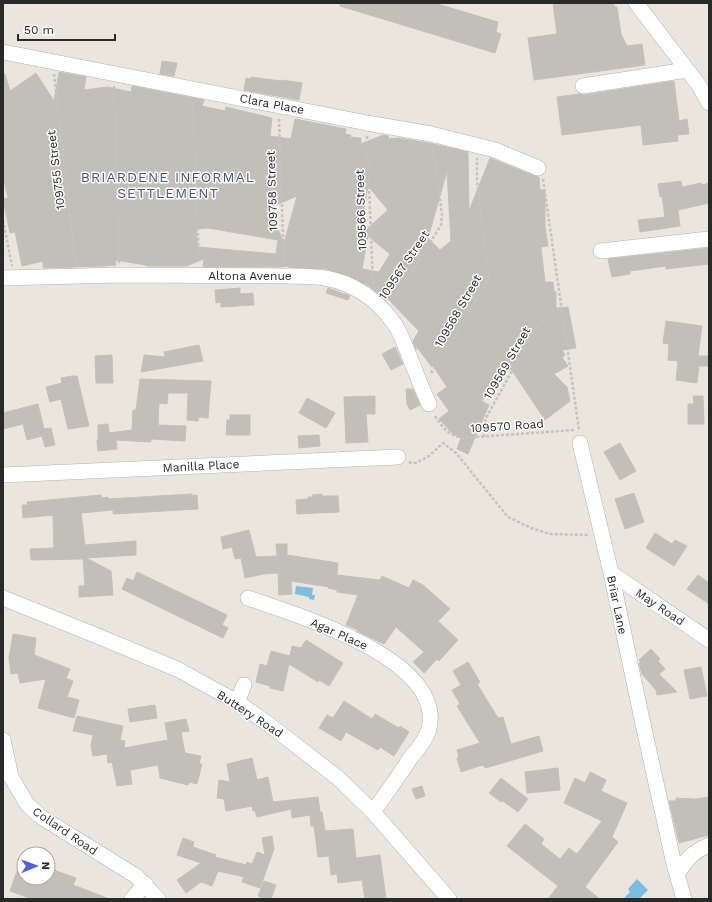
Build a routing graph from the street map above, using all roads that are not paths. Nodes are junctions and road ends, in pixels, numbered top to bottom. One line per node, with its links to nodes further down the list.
1 (636, 3): 3 (street)
2 (3, 52): 7 (street, Clara Place)
3 (687, 70): 4 (street); 5 (street)
4 (704, 84): 6 (street)
5 (583, 86)
6 (709, 103)
7 (538, 168)
8 (709, 239): 9 (street)
9 (601, 251)
10 (9, 278): 11 (street, Altona Avenue)
11 (429, 404)
12 (579, 437): 15 (street, Briar Lane)
13 (398, 456): 14 (street, Manilla Place)
14 (3, 475)
15 (610, 573): 18 (street, May Road); 24 (street, Briar Lane)
16 (3, 598): 20 (street, Buttery Road)
17 (248, 598): 22 (street, Agar Place)
18 (709, 640)
19 (244, 686): 20 (street)
20 (237, 702): 22 (street, Buttery Road)
21 (3, 740): 25 (street, Collard Road)
22 (373, 812): 28 (street, Buttery Road)
23 (709, 845): 24 (street)
24 (678, 874): 29 (street, Briar Lane)
25 (145, 884): 26 (street); 27 (street, Collard Road)
26 (132, 899)
27 (158, 899)
28 (450, 899)
29 (684, 899)

